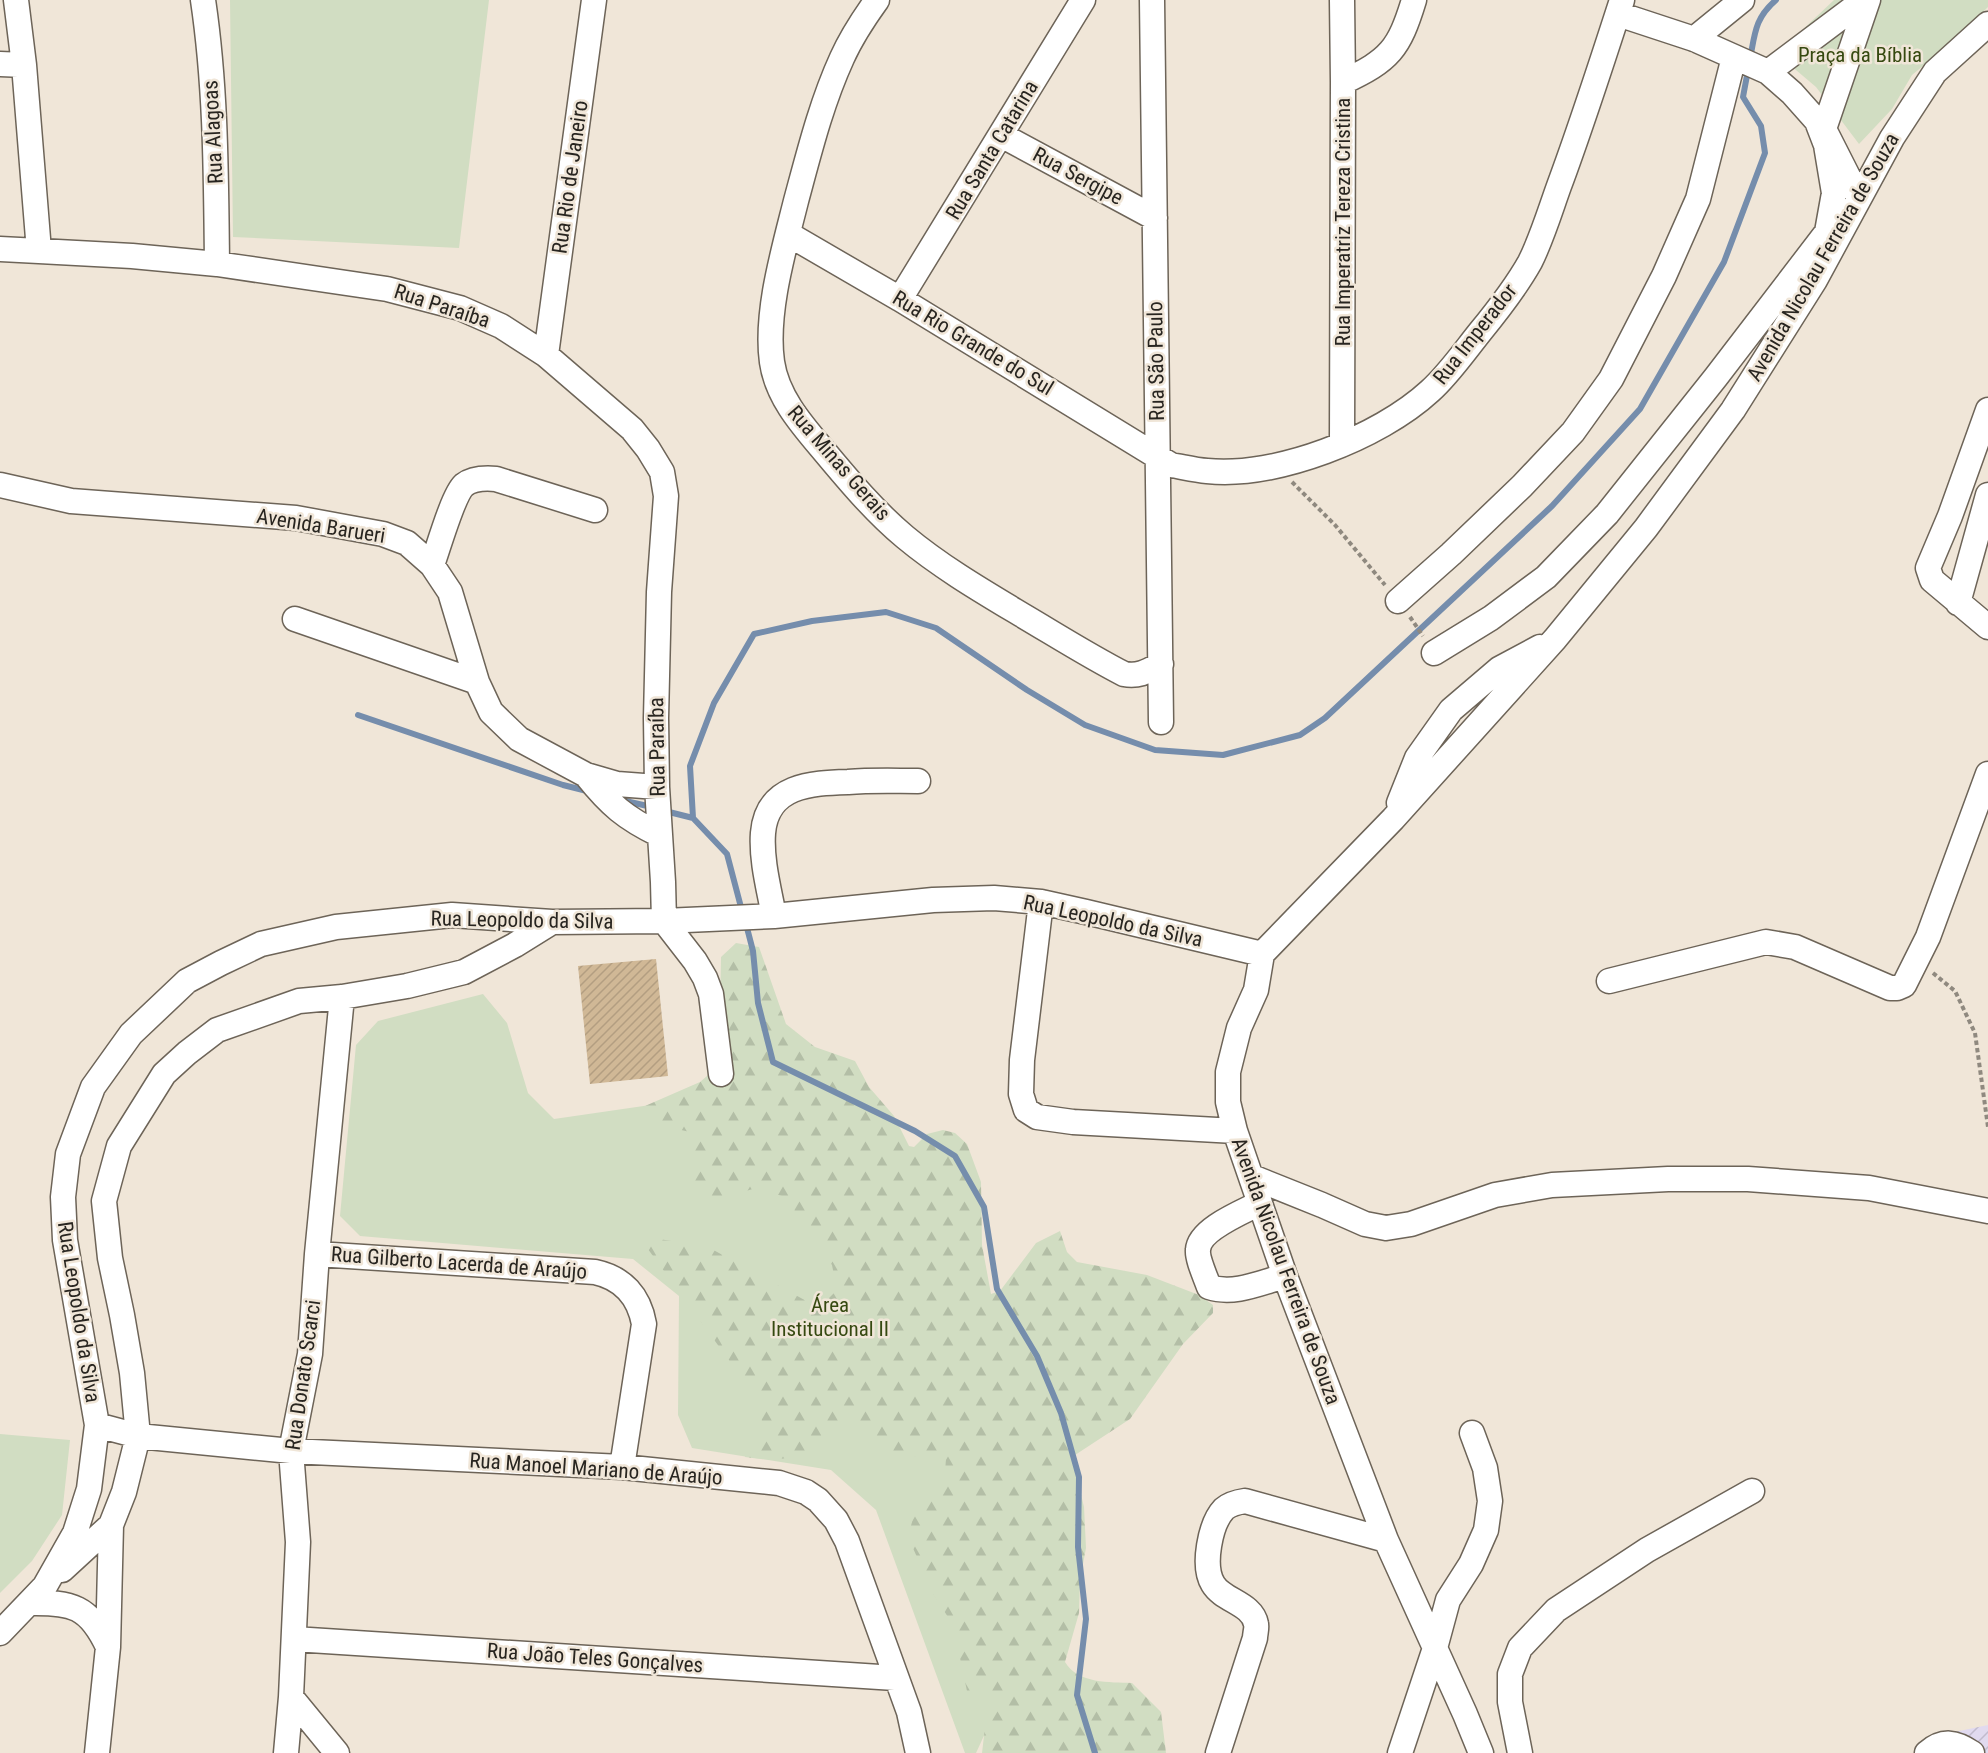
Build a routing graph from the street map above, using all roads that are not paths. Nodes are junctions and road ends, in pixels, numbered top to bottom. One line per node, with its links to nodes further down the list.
1 (16, 0): 15 (street)
2 (203, 0): 25 (street, Rua Alagoas)
3 (594, 0): 27 (street, Rua Rio de Janeiro)
4 (877, 0): 22 (street, Rua Minas Gerais)
5 (1083, 0): 19 (street, Rua Santa Catarina)
6 (1152, 0): 21 (street, Rua São Paulo)
7 (1342, 0): 17 (street, Rua Imperatriz Tereza Cristina)
8 (1414, 0): 17 (street)
9 (1742, 0): 13 (street)
10 (1866, 0): 16 (street); 18 (street)
11 (1620, 7): 13 (street); 29 (street, Rua Imperador)
12 (1988, 24): 20 (street, Avenida Nicolau Ferreira de Souza)
13 (1694, 39): 14 (street)
14 (1734, 57): 16 (street); 37 (street)
15 (12, 65): 24 (street)
16 (1768, 72): 18 (street)
17 (1343, 82): 29 (street, Rua Imperatriz Tereza Cristina)
18 (1820, 124): 20 (street); 41 (street)
19 (1001, 135): 21 (street, Rua Sergipe); 26 (street, Rua Santa Catarina)
20 (1859, 198): 54 (street, Avenida Nicolau Ferreira de Souza)
21 (1155, 218): 30 (street, Rua São Paulo)
22 (788, 234): 26 (street, Rua Rio Grande do Sul); 42 (street, Rua Minas Gerais)
23 (0, 249): 24 (street, Rua Paraíba)
24 (39, 251): 25 (street, Rua Paraíba)
25 (217, 264): 27 (street, Rua Paraíba)
26 (900, 299): 30 (street, Rua Rio Grande do Sul)
27 (546, 355): 48 (street, Rua Paraíba)
28 (1988, 410): 34 (street)
29 (1342, 444): 30 (street, Rua Imperador)
30 (1158, 455): 42 (street, Rua São Paulo)
31 (0, 485): 36 (street, Avenida Barueri)
32 (1988, 495): 35 (street)
33 (595, 510): 36 (street)
34 (1950, 516): 35 (street); 38 (street)
35 (1979, 525): 38 (street)
36 (432, 565): 43 (street, Avenida Barueri)
37 (1398, 601)
38 (1958, 603): 40 (street)
39 (295, 619): 43 (street)
40 (1988, 627)
41 (1434, 653)
42 (1161, 664): 44 (street, Rua São Paulo)
43 (477, 682): 46 (street, Avenida Barueri)
44 (1161, 722)
45 (1988, 774): 55 (street)
46 (586, 775): 48 (street, Avenida Barueri); 49 (street, Avenida Barueri)
47 (918, 781): 51 (street)
48 (657, 787): 49 (street, Rua Paraíba)
49 (660, 835): 52 (street, Rua Paraíba)
50 (1041, 902): 51 (street, Rua Leopoldo da Silva); 54 (street, Rua Leopoldo da Silva); 58 (street)
51 (774, 916): 52 (street, Rua Leopoldo da Silva)
52 (664, 921): 53 (street, Rua Leopoldo da Silva); 57 (street)
53 (552, 922): 56 (street); 64 (street, Rua Leopoldo da Silva)
54 (1262, 954): 58 (street, Avenida Nicolau Ferreira de Souza)
55 (1609, 981)
56 (342, 997): 62 (street, Rua Donato Scarci); 66 (street)
57 (722, 1074)
58 (1235, 1131): 59 (street, Avenida Nicolau Ferreira de Souza)
59 (1252, 1177): 60 (street, Avenida Nicolau Ferreira de Souza); 61 (street)
60 (1260, 1203): 63 (street, Avenida Nicolau Ferreira de Souza); 63 (street)
61 (1988, 1211)
62 (317, 1254): 67 (street, Rua Donato Scarci); 68 (street, Rua Gilberto Lacerda de Araújo)
63 (1285, 1276): 71 (street, Avenida Nicolau Ferreira de Souza)
64 (97, 1425): 66 (street, Rua Manoel Mariano de Araújo); 72 (street, Rua Leopoldo da Silva)
65 (1472, 1432): 76 (street)
66 (138, 1436): 67 (street, Rua Manoel Mariano de Araújo); 70 (street)
67 (291, 1451): 68 (street, Rua Manoel Mariano de Araújo); 74 (street, Rua Donato Scarci)
68 (622, 1467): 77 (street, Rua Manoel Mariano de Araújo)
69 (1752, 1491): 86 (street)
70 (111, 1525): 72 (street); 75 (street)
71 (1386, 1540): 76 (street, Avenida Nicolau Ferreira de Souza); 83 (street)
72 (37, 1594): 73 (street, Rua Leopoldo da Silva); 75 (street)
73 (0, 1633)
74 (294, 1639): 77 (street, Rua João Teles Gonçalves); 78 (street, Rua Donato Scarci)
75 (108, 1647): 79 (street)
76 (1435, 1648): 84 (street); 85 (street, Avenida Nicolau Ferreira de Souza)
77 (895, 1678): 82 (street, Rua Manoel Mariano de Araújo)
78 (291, 1697): 80 (street, Rua Donato Scarci); 81 (street)
79 (97, 1753)
80 (286, 1753)
81 (338, 1753)
82 (918, 1753)
83 (1218, 1753)
84 (1400, 1753)
85 (1481, 1753)
86 (1520, 1753)
87 (1927, 1753): 88 (street)
88 (1972, 1753)

